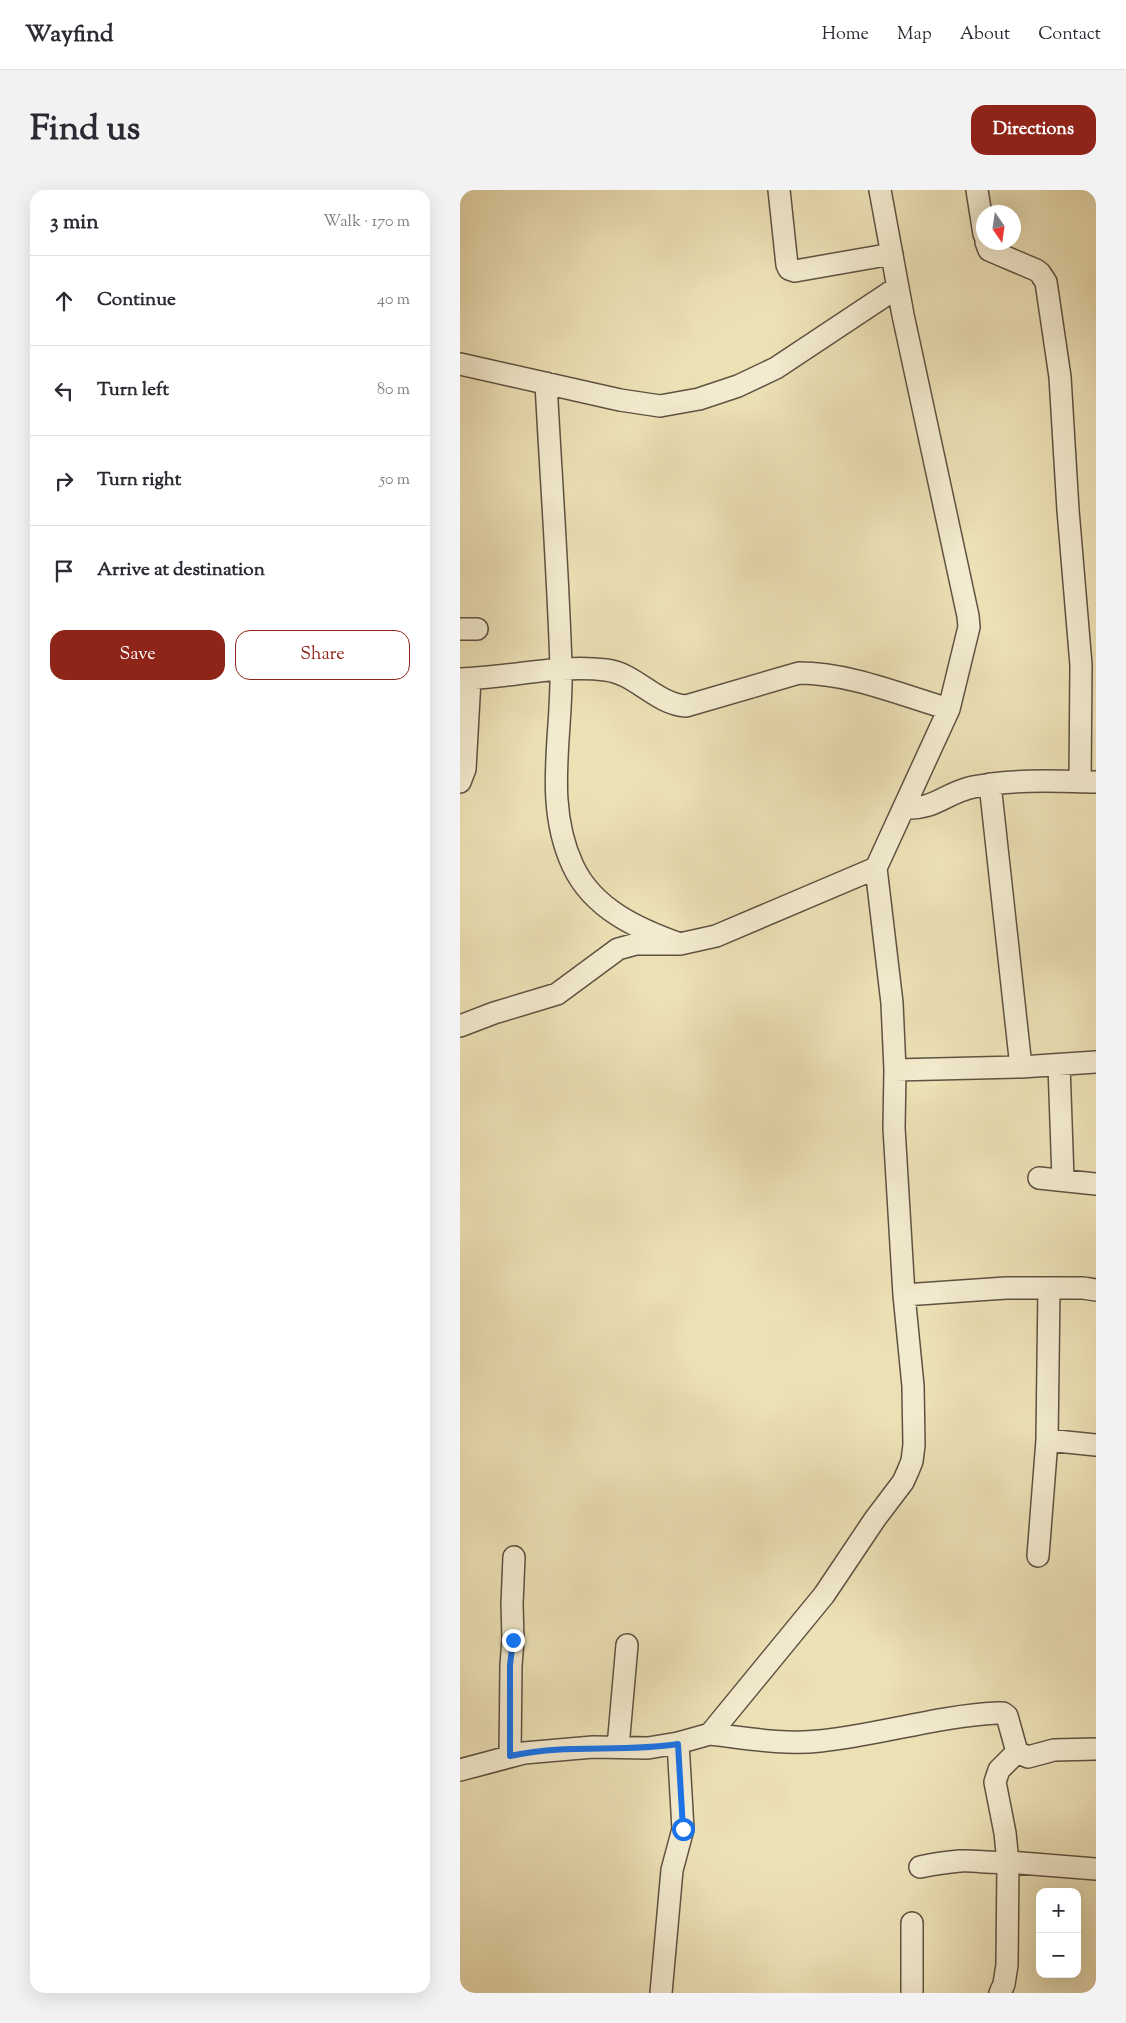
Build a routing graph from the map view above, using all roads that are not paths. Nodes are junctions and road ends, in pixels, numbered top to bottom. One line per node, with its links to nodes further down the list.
1 (779, 190): 6 (street)
2 (880, 190): 6 (street)
3 (977, 190): 4 (street)
4 (979, 205)
5 (990, 250): 14 (street)
6 (892, 254): 7 (street)
7 (898, 287): 9 (street); 12 (street)
8 (460, 364): 9 (street)
9 (546, 383): 10 (street)
10 (562, 669): 11 (street); 12 (street); 18 (street)
11 (465, 679): 13 (street)
12 (949, 709): 16 (street)
13 (460, 782)
14 (1088, 782): 15 (street)
15 (990, 784): 16 (street); 22 (street)
16 (904, 808): 17 (street)
17 (876, 868): 18 (street); 23 (street)
18 (680, 944): 19 (street)
19 (460, 1026)
20 (1096, 1062): 21 (street)
21 (1059, 1065): 22 (street); 25 (street)
22 (1021, 1067): 23 (street)
23 (895, 1070): 29 (street)
24 (1039, 1178): 25 (street)
25 (1063, 1179): 26 (street)
26 (1096, 1184)
27 (1049, 1288): 28 (street); 29 (street); 30 (street)
28 (1096, 1290)
29 (904, 1295): 35 (street)
30 (1047, 1440): 31 (street); 32 (street)
31 (1096, 1445)
32 (1038, 1556)
33 (514, 1557): 40 (street)
34 (627, 1645): 37 (street)
35 (710, 1734): 36 (street); 39 (street)
36 (678, 1744): 37 (street); 47 (street)
37 (618, 1747): 40 (street)
38 (1096, 1749): 39 (street)
39 (1017, 1752): 42 (street)
40 (510, 1756): 41 (street)
41 (460, 1770)
42 (1008, 1862): 43 (street); 44 (street); 48 (street)
43 (920, 1868)
44 (1096, 1869)
45 (912, 1924): 46 (street)
46 (918, 1992)
47 (661, 1993)
48 (1000, 1993)

